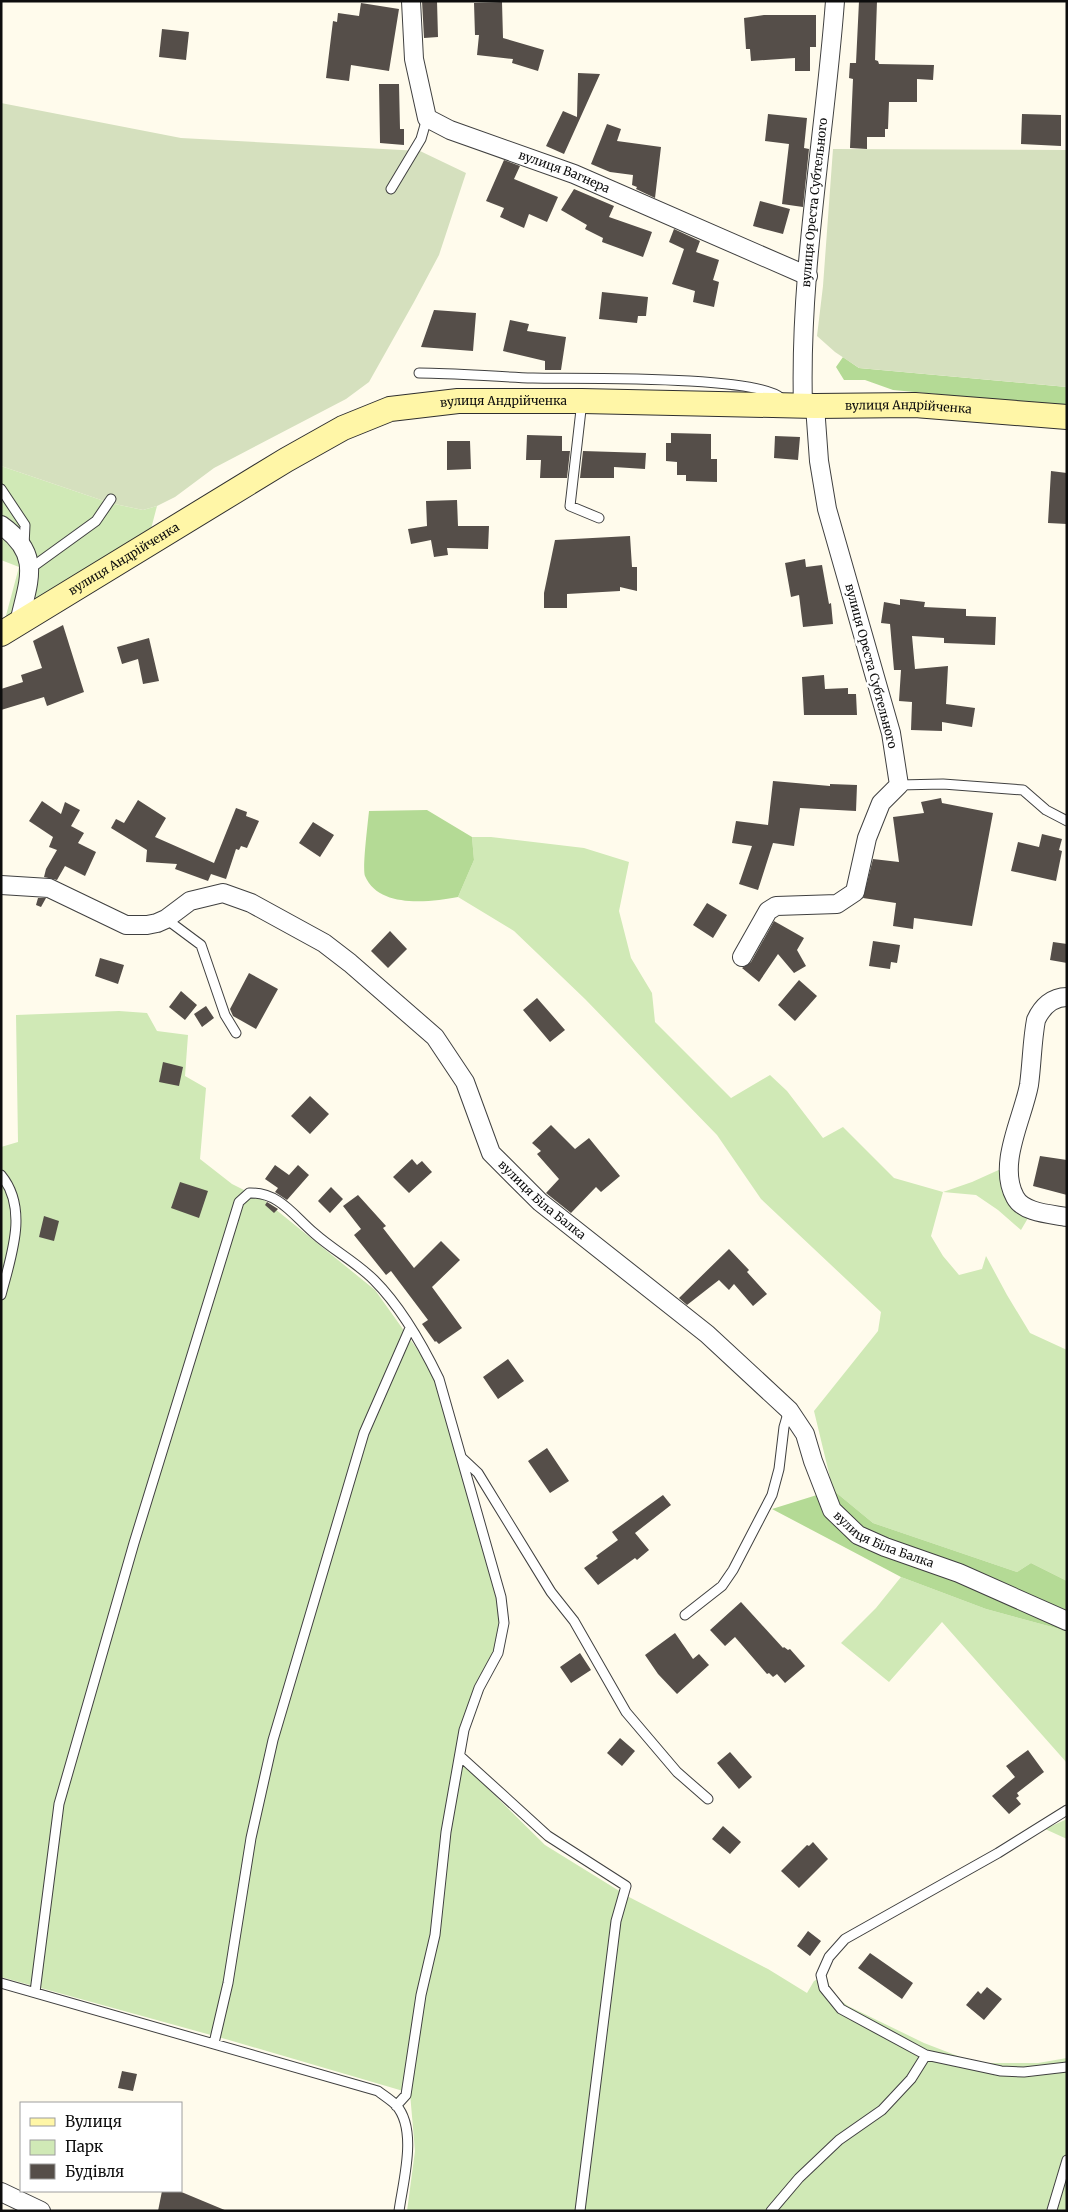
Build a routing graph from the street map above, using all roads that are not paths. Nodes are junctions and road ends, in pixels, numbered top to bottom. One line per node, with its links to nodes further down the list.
1 (411, 1): 3 (street)
2 (836, 1): 5 (street, вулиця Ореста Субтельного)
3 (427, 118): 4 (lane); 5 (street, вулиця Вагнера)
4 (391, 189)
5 (808, 276): 8 (street, вулиця Ореста Субтельного)
6 (419, 373): 8 (lane)
7 (582, 401): 8 (street, вулиця Андрійченка); 12 (lane); 16 (street, вулиця Андрійченка)
8 (802, 406): 9 (street, вулиця Андрійченка); 17 (street, вулиця Ореста Субтельного)
9 (1067, 416)
10 (1, 489): 14 (lane)
11 (111, 499): 15 (lane)
12 (599, 518)
13 (1, 524): 14 (street)
14 (24, 547): 15 (street)
15 (31, 568): 16 (street)
16 (10, 629)
17 (899, 785): 18 (lane); 21 (street)
18 (1067, 821)
19 (1, 885): 20 (street, вулиця Біла Балка)
20 (166, 919): 23 (lane); 28 (street, вулиця Біла Балка)
21 (742, 957)
22 (1067, 997): 25 (street)
23 (236, 1033)
24 (1, 1174): 26 (lane)
25 (1067, 1217)
26 (1, 1295)
27 (410, 1328): 29 (lane); 36 (lane); 37 (lane)
28 (789, 1410): 30 (lane); 31 (street, вулиця Біла Балка)
29 (462, 1458): 32 (lane); 33 (lane)
30 (685, 1615)
31 (1067, 1621)
32 (460, 1756): 40 (lane); 46 (lane)
33 (708, 1799)
34 (1067, 1810): 38 (lane)
35 (1, 1983): 36 (lane)
36 (35, 1992): 37 (lane)
37 (214, 2043): 40 (lane)
38 (926, 2055): 39 (lane); 47 (lane)
39 (1067, 2067)
40 (396, 2106): 45 (lane)
41 (1067, 2160): 43 (lane)
42 (1, 2192): 44 (street)
43 (1052, 2210)
44 (42, 2211)
45 (399, 2211)
46 (580, 2211)
47 (771, 2211)

